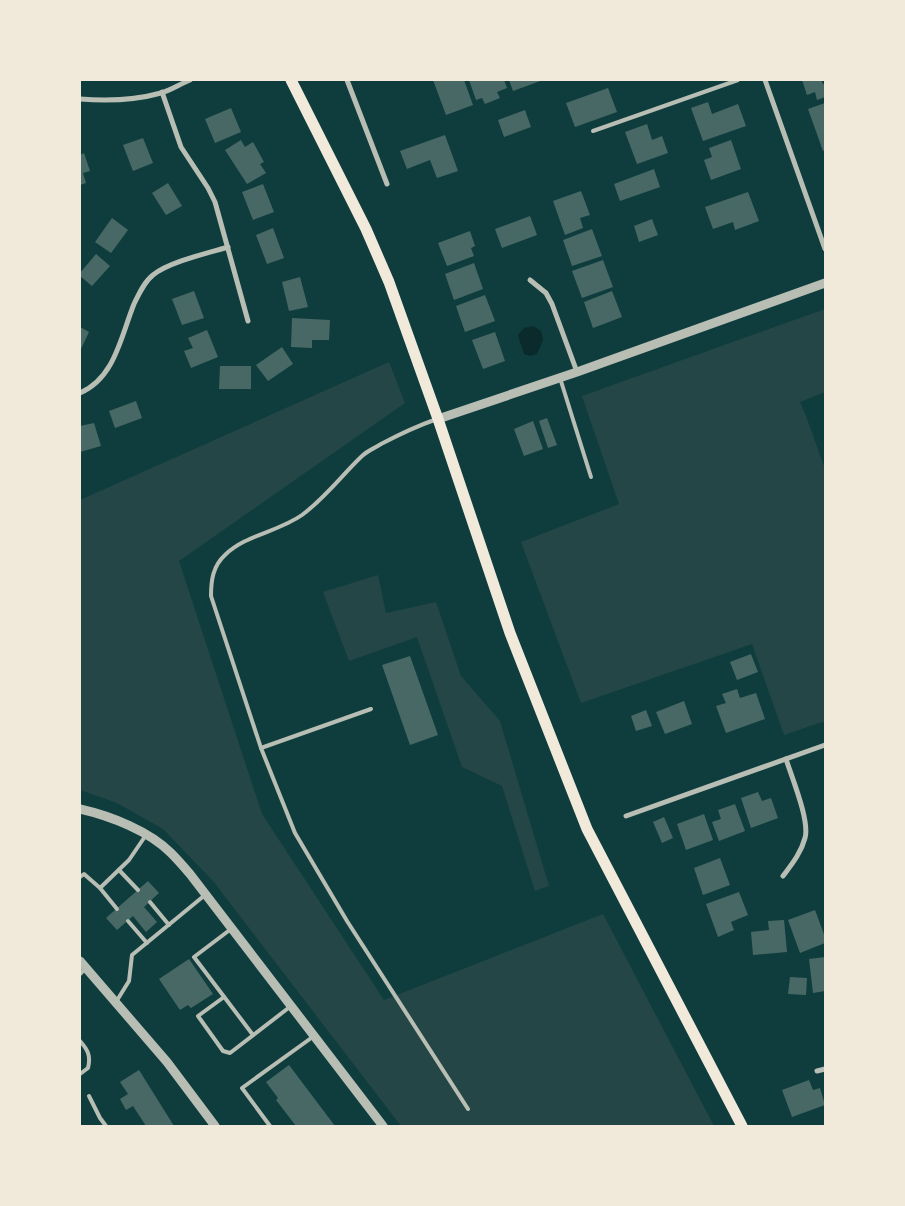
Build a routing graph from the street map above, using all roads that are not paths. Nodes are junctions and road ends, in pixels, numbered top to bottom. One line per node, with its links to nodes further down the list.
1 (190, 80): 6 (street)
2 (291, 80): 18 (main road)
3 (347, 80): 9 (street)
4 (738, 80): 8 (lane)
5 (765, 80): 11 (street)
6 (162, 92): 7 (street); 10 (street)
7 (80, 98)
8 (593, 131)
9 (387, 184)
10 (228, 247): 14 (street); 17 (street)
11 (825, 249)
12 (530, 280): 15 (street)
13 (825, 284): 15 (street)
14 (248, 321)
15 (577, 372): 16 (street)
16 (560, 378): 18 (street); 19 (lane)
17 (80, 393)
18 (438, 418): 22 (lane); 55 (main road)
19 (591, 477)
20 (371, 710): 22 (lane)
21 (825, 745): 23 (street)
22 (261, 748): 50 (lane)
23 (786, 759): 25 (street); 28 (street)
24 (80, 809): 26 (street)
25 (626, 816)
26 (146, 835): 27 (lane); 32 (street)
27 (119, 870): 30 (lane); 31 (lane)
28 (783, 876)
29 (80, 877): 30 (lane)
30 (100, 888): 34 (lane)
31 (138, 890)
32 (205, 894): 36 (lane); 37 (street)
33 (150, 902): 36 (lane)
34 (116, 909)
35 (128, 921): 38 (lane)
36 (169, 925): 38 (lane)
37 (231, 928): 40 (lane); 42 (street)
38 (147, 943): 41 (lane)
39 (82, 968): 41 (street)
40 (224, 997): 43 (lane); 43 (lane)
41 (116, 1002): 52 (street)
42 (291, 1006): 43 (lane); 44 (street)
43 (253, 1035)
44 (314, 1036): 53 (lane); 54 (street)
45 (80, 1041): 48 (lane)
46 (825, 1069): 47 (street)
47 (817, 1072)
48 (80, 1074)
49 (89, 1096): 51 (lane)
50 (468, 1109)
51 (106, 1126)
52 (215, 1126)
53 (270, 1126)
54 (383, 1126)
55 (742, 1126)

